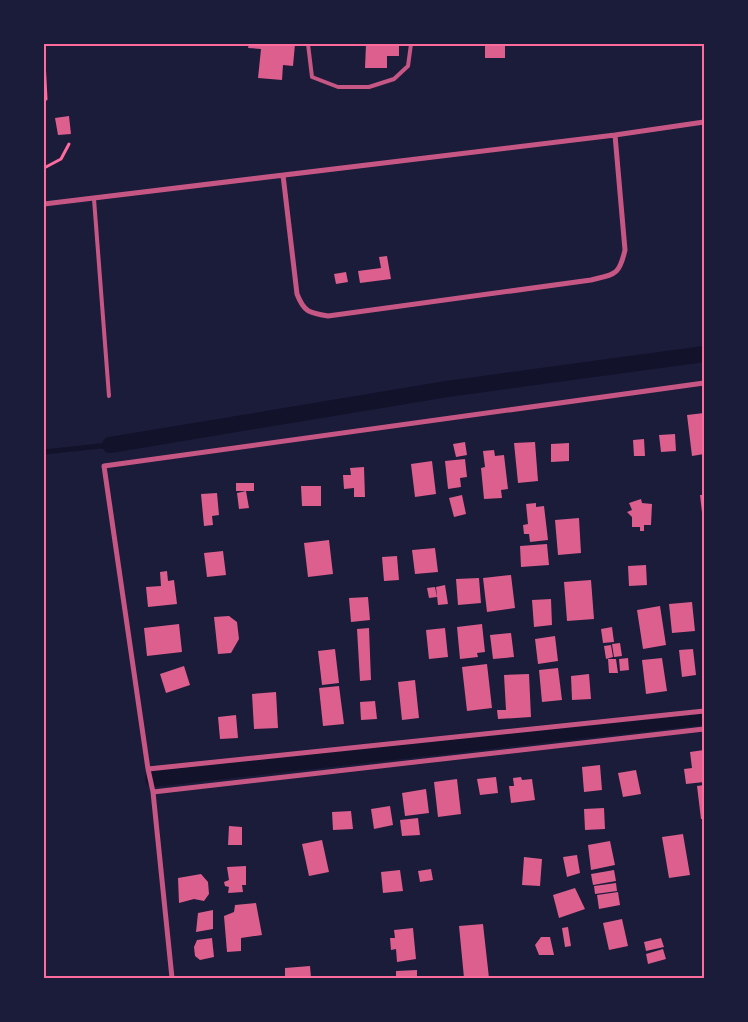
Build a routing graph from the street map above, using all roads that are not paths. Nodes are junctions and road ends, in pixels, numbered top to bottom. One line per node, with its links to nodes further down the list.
1 (308, 44): 2 (lane)
2 (411, 44)
3 (704, 122): 4 (street)
4 (615, 135): 5 (street); 5 (street)
5 (283, 175): 6 (street)
6 (94, 199): 7 (street); 9 (lane)
7 (44, 204)
8 (704, 383): 12 (street)
9 (109, 396)
10 (704, 711): 12 (street)
11 (704, 729): 13 (street)
12 (148, 769): 13 (street)
13 (153, 792): 14 (street)
14 (172, 978)

